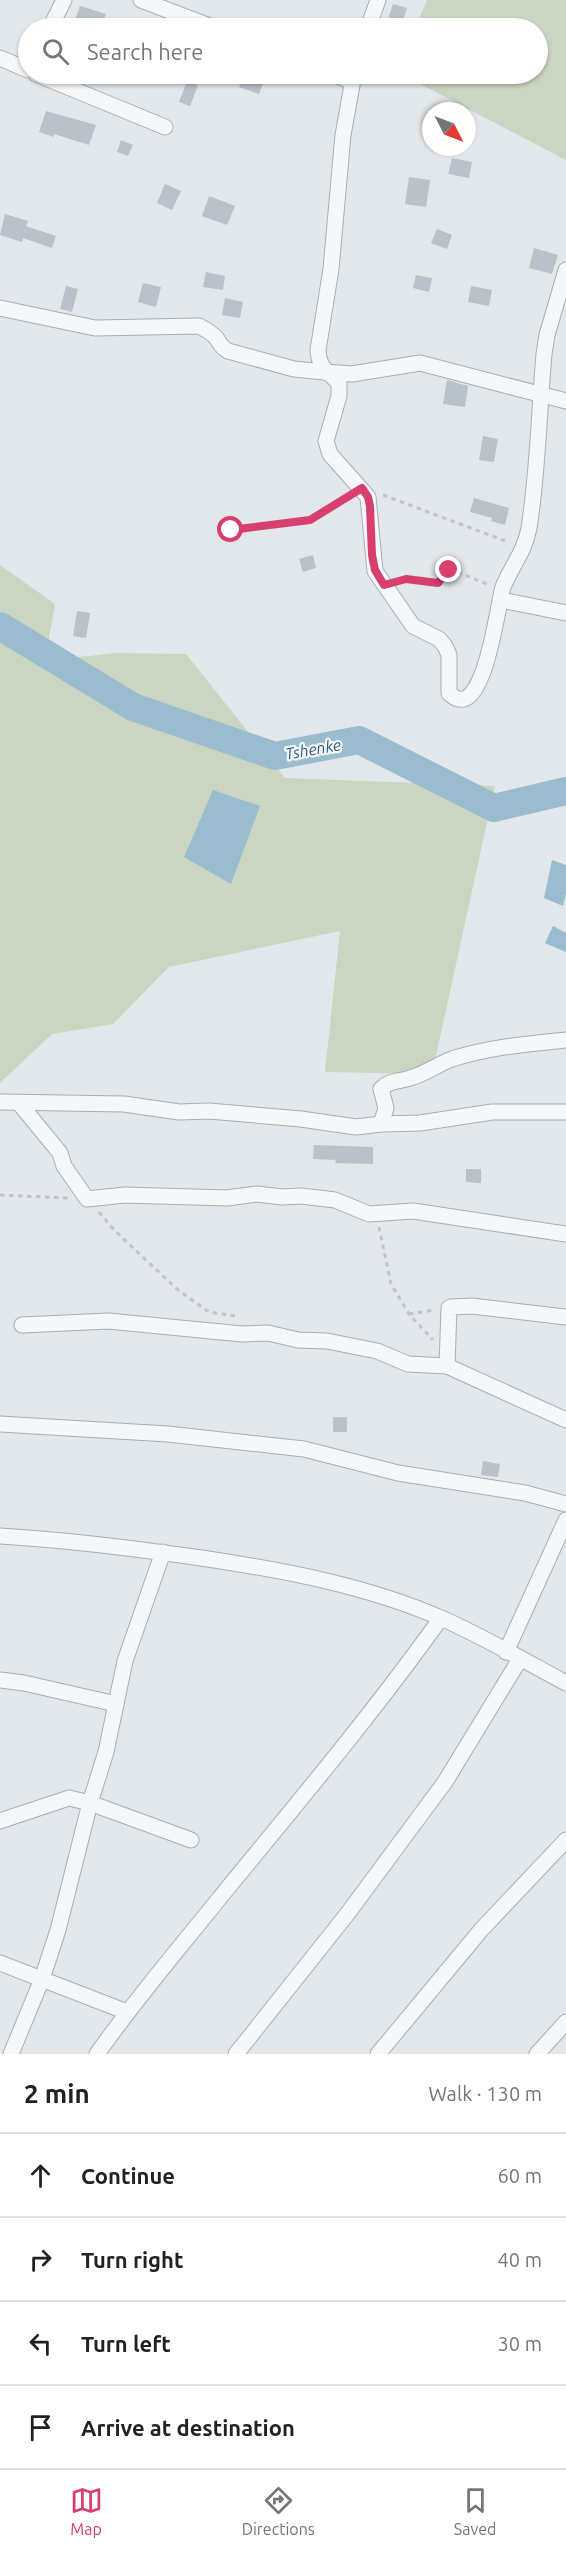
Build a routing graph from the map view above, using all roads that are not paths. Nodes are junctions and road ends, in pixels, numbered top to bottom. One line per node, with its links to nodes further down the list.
1 (64, 0): 4 (street)
2 (141, 0): 5 (street)
3 (378, 0): 6 (street)
4 (55, 18)
5 (189, 18)
6 (372, 18)
7 (0, 58): 8 (street)
8 (18, 66)
9 (60, 84): 11 (street)
10 (352, 84): 14 (street)
11 (165, 127)
12 (566, 270): 15 (street)
13 (0, 308): 14 (street)
14 (325, 372): 15 (street); 17 (street)
15 (540, 394): 16 (street); 17 (street)
16 (566, 401)
17 (502, 594): 18 (street)
18 (566, 613)
19 (566, 1040): 23 (street)
20 (0, 1102): 21 (street)
21 (19, 1103): 23 (street); 24 (street)
22 (566, 1112): 23 (street)
23 (381, 1124)
24 (566, 1234)
25 (566, 1317): 27 (street)
26 (22, 1325): 27 (street)
27 (447, 1366): 28 (street)
28 (566, 1420)
29 (0, 1424): 30 (street)
30 (566, 1504)
31 (566, 1520): 35 (street)
32 (0, 1536): 33 (street)
33 (163, 1552): 34 (street); 38 (street)
34 (441, 1618): 35 (street); 45 (street)
35 (513, 1655): 37 (street); 49 (street)
36 (0, 1680): 38 (street)
37 (566, 1683)
38 (116, 1704): 39 (street)
39 (90, 1803): 40 (street); 41 (street); 44 (street)
40 (0, 1821)
41 (191, 1839)
42 (566, 1840): 50 (street)
43 (0, 1963): 44 (street)
44 (42, 1979): 45 (street); 47 (street)
45 (127, 2012): 48 (street)
46 (566, 2022): 51 (street)
47 (11, 2054)
48 (97, 2054)
49 (236, 2054)
50 (378, 2054)
51 (537, 2054)

